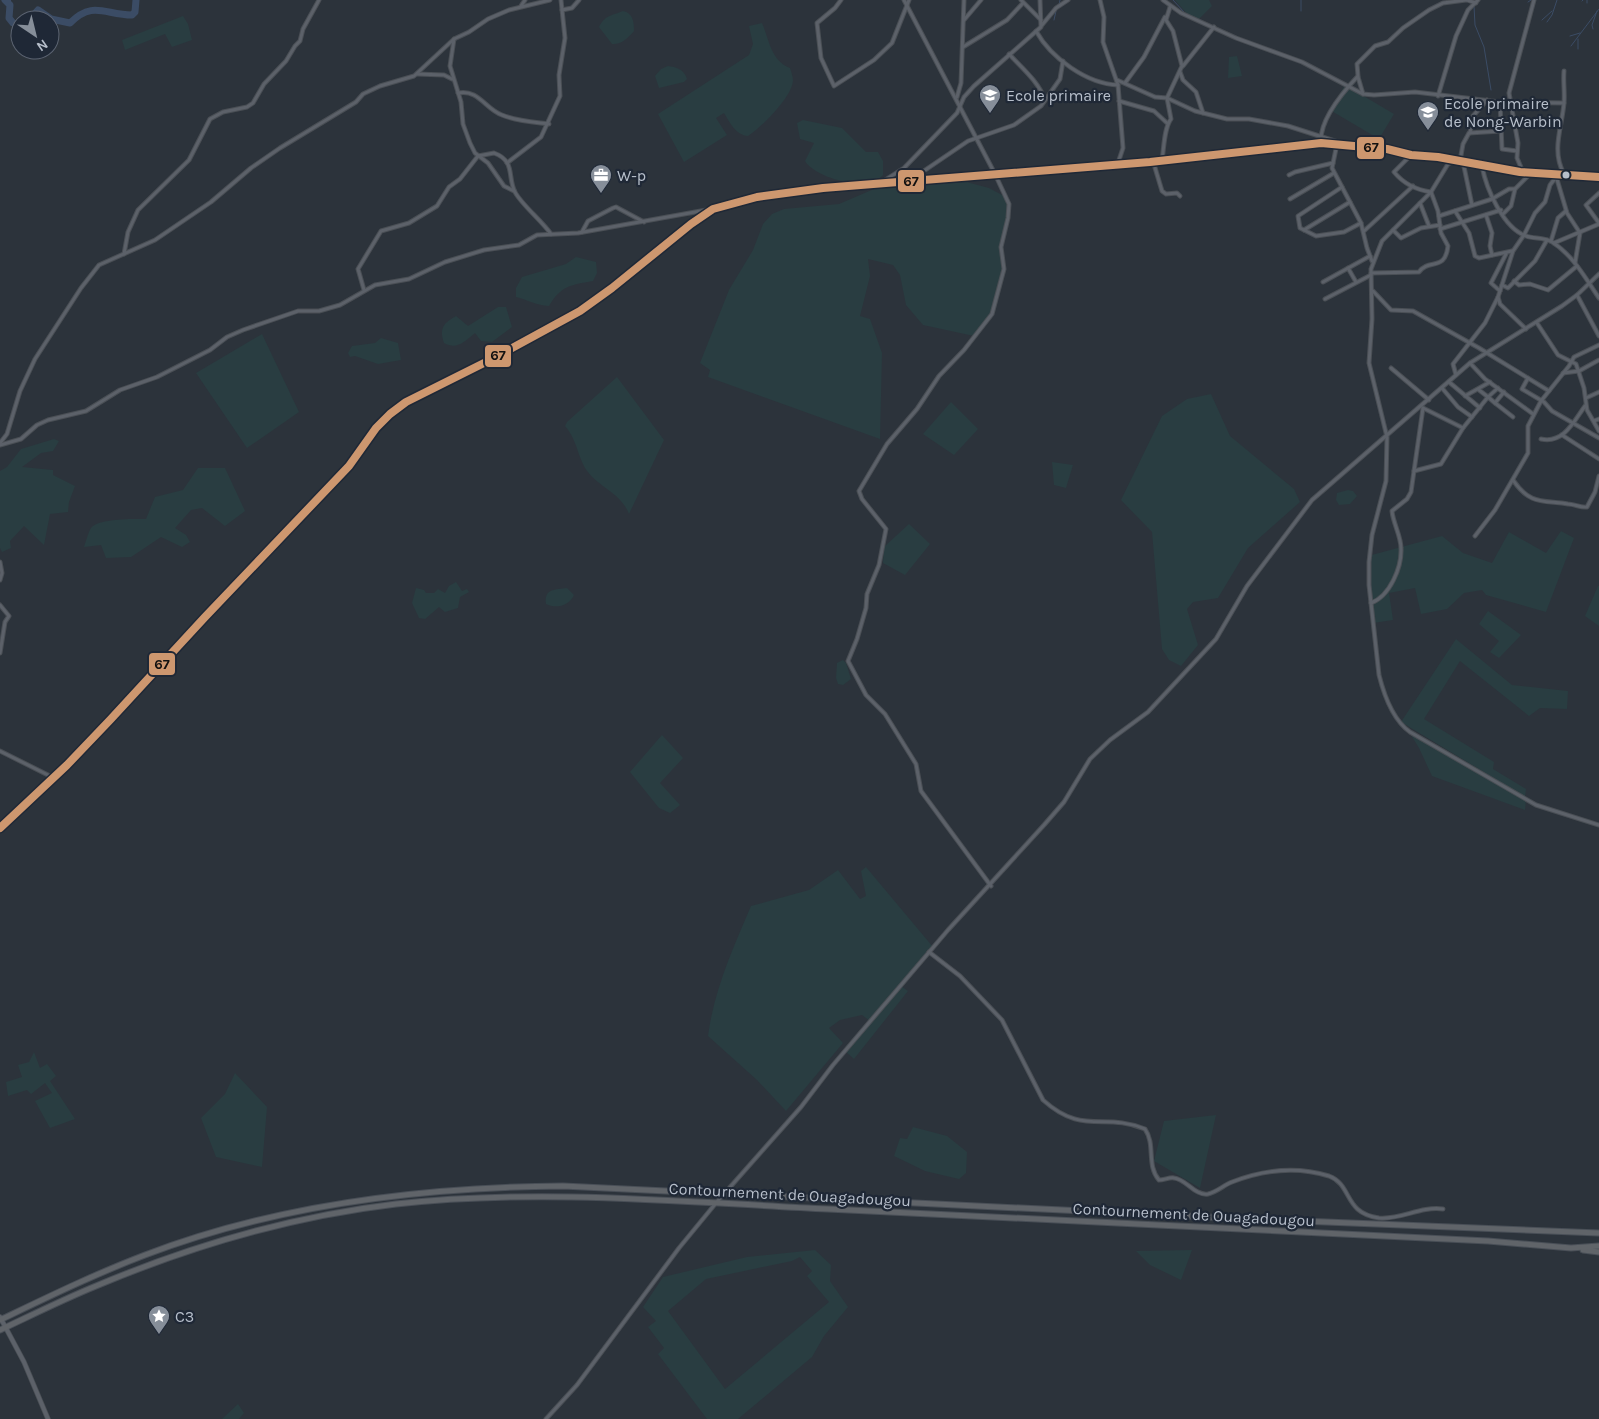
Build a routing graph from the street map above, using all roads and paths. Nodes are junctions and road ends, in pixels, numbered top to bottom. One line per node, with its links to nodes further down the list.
1 (319, 0): 119 (street)
2 (525, 0): 20 (street)
3 (550, 0): 20 (street)
4 (561, 0): 22 (street)
5 (578, 0): 22 (street)
6 (841, 0): 19 (street)
7 (904, 0): 19 (street)
8 (909, 0): 19 (street)
9 (964, 0): 24 (street)
10 (982, 0): 24 (street)
11 (1040, 0): 25 (street)
12 (1068, 0): 26 (street)
13 (1100, 0): 39 (street)
14 (1163, 0): 21 (street)
15 (1466, 0): 18 (street); 37 (street)
16 (1534, 0): 52 (street)
17 (1022, 1): 25 (street); 30 (street)
18 (1477, 2): 45 (street)
19 (906, 5): 46 (street)
20 (520, 7): 29 (street)
21 (1170, 7): 23 (street); 27 (street)
22 (562, 10): 57 (street)
23 (1165, 16): 33 (street); 40 (street)
24 (964, 20): 30 (street)
25 (1041, 20): 26 (street)
26 (1042, 25): 28 (street)
27 (1214, 27): 33 (street); 42 (street)
28 (1036, 31): 31 (street); 32 (street)
29 (454, 39): 36 (street); 38 (street)
30 (963, 47): 46 (street)
31 (1009, 54): 49 (street); 54 (street)
32 (1063, 61): 41 (street); 49 (street)
33 (1182, 66): 34 (street)
34 (1180, 71): 47 (street); 55 (street)
35 (1564, 71): 53 (street)
36 (417, 74): 38 (street); 119 (street)
37 (1358, 76): 42 (street); 44 (street)
38 (452, 79): 43 (street)
39 (1117, 80): 40 (street); 41 (street)
40 (1125, 83): 47 (street)
41 (1118, 86): 50 (street)
42 (1349, 87): 44 (street); 60 (street)
43 (458, 93): 57 (street); 67 (street)
44 (1363, 94): 45 (street)
45 (1438, 96): 48 (street)
46 (957, 97): 54 (street)
47 (1167, 98): 55 (street); 56 (street)
48 (1487, 100): 51 (street); 59 (street)
49 (1045, 101): 61 (street)
50 (1119, 101): 56 (street); 73 (street)
51 (1500, 102): 52 (street); 58 (street)
52 (1512, 103): 53 (street); 65 (street)
53 (1564, 103): 80 (street)
54 (961, 105): 61 (street); 85 (street)
55 (1203, 113): 60 (street)
56 (1167, 123): 68 (street)
57 (548, 124): 72 (street)
58 (1501, 131): 59 (street); 65 (street)
59 (1470, 133): 71 (street)
60 (1320, 136): 62 (street); 64 (street)
61 (976, 137): 79 (street); 84 (street)
62 (1320, 143): 63 (street); 68 (street)
63 (1337, 144): 64 (street); 74 (street)
64 (1344, 145): 66 (street)
65 (1517, 151): 76 (street)
66 (1410, 155): 70 (street); 86 (street)
67 (478, 156): 72 (street); 89 (street); 133 (street)
68 (1162, 160): 69 (street)
69 (1153, 161): 73 (street); 92 (street)
70 (1454, 161): 71 (street); 90 (street)
71 (1462, 161): 75 (street); 97 (street)
72 (507, 163): 89 (street)
73 (1118, 163): 79 (street)
74 (1333, 163): 78 (street); 81 (street)
75 (1482, 166): 76 (street); 94 (street)
76 (1523, 172): 77 (street)
77 (1532, 172): 82 (street); 88 (street)
78 (1334, 173): 87 (street); 93 (street)
79 (995, 174): 84 (street); 204 (street)
80 (1564, 174): 82 (street); 83 (street)
81 (1289, 175)
82 (1556, 175): 100 (street); 116 (street)
83 (1599, 177)
84 (909, 180): 85 (street)
85 (882, 182): 98 (street)
86 (1413, 186): 90 (street); 114 (street)
87 (1342, 187): 95 (street); 110 (street)
88 (1515, 189): 94 (street); 101 (street)
89 (514, 191): 115 (street)
90 (1430, 192): 96 (street); 103 (street)
91 (1599, 193): 107 (street)
92 (1180, 196)
93 (1290, 199)
94 (1492, 199): 97 (street); 101 (street)
95 (1350, 202): 105 (street); 110 (street)
96 (1420, 203): 108 (street); 111 (street)
97 (1472, 205): 99 (street)
98 (713, 209): 104 (street); 201 (street)
99 (1455, 211): 103 (street); 106 (street)
100 (1566, 211): 112 (street); 117 (street)
101 (1502, 212): 102 (street); 116 (street)
102 (1486, 215): 106 (street); 121 (street)
103 (1439, 216): 109 (street)
104 (645, 222): 113 (street); 113 (street)
105 (1361, 222): 110 (street); 114 (street)
106 (1462, 223): 109 (street); 121 (street)
107 (1599, 224): 112 (street)
108 (1429, 226): 109 (street); 111 (street)
109 (1440, 227): 126 (street)
110 (1304, 230)
111 (1393, 230): 123 (street)
112 (1580, 231): 117 (street); 124 (street)
113 (582, 232): 115 (street)
114 (1363, 232): 122 (street)
115 (551, 234): 133 (street)
116 (1524, 236): 117 (street); 118 (street)
117 (1550, 241): 124 (street); 128 (street)
118 (1512, 251): 120 (street); 132 (street)
119 (124, 254): 188 (street)
120 (1506, 254): 121 (street); 135 (street)
121 (1492, 255)
122 (1370, 256): 123 (street); 125 (street)
123 (1372, 262): 126 (street)
124 (1576, 265): 128 (street); 131 (street)
125 (1348, 268): 129 (street); 130 (street)
126 (1371, 274): 130 (street); 134 (street)
127 (1599, 274): 131 (street)
128 (1514, 281): 132 (street)
129 (1324, 282)
130 (1356, 282): 139 (street)
131 (1590, 283): 136 (street); 138 (street)
132 (1502, 285): 135 (street)
133 (364, 290): 188 (street)
134 (1372, 290): 144 (street); 185 (street)
135 (1500, 291): 137 (street)
136 (1578, 295): 140 (street); 142 (street)
137 (1498, 297): 141 (street); 144 (street)
138 (1599, 298)
139 (1325, 299)
140 (1537, 323): 141 (street); 147 (street)
141 (1526, 329): 146 (street)
142 (1598, 330): 143 (street)
143 (1599, 336)
144 (1469, 342): 146 (street); 153 (street)
145 (1599, 344): 147 (street)
146 (1487, 352): 149 (street); 154 (street)
147 (1573, 360): 151 (street); 152 (street)
148 (1599, 360): 151 (street)
149 (1470, 363): 153 (street); 156 (street)
150 (1391, 368): 168 (street)
151 (1579, 371): 152 (street); 166 (street)
152 (1562, 373): 160 (street)
153 (1456, 375): 155 (street)
154 (1528, 378): 160 (street); 169 (street)
155 (1450, 382): 157 (street); 164 (street)
156 (1490, 382): 158 (street); 159 (street)
157 (1442, 388): 168 (street); 177 (street)
158 (1498, 388): 161 (street); 165 (street)
159 (1479, 390): 163 (street); 165 (street)
160 (1549, 391): 169 (street)
161 (1504, 392): 170 (street); 175 (street)
162 (1599, 392): 166 (street)
163 (1472, 393): 164 (street); 167 (street)
164 (1465, 396): 167 (street)
165 (1488, 397): 170 (street); 173 (street)
166 (1586, 398): 171 (street)
167 (1471, 399): 173 (street)
168 (1429, 400): 172 (street)
169 (1541, 401): 174 (street); 181 (street)
170 (1495, 403): 178 (street)
171 (1586, 406): 180 (street); 181 (street)
172 (1422, 408): 182 (street); 185 (street); 190 (street)
173 (1480, 408): 177 (street)
174 (1536, 408): 175 (street); 176 (street)
175 (1528, 410): 176 (street)
176 (1533, 414): 192 (street)
177 (1472, 417): 182 (street)
178 (1513, 417)
179 (1599, 419): 180 (street)
180 (1594, 421): 183 (street)
181 (1573, 424): 184 (street); 187 (street)
182 (1463, 428): 190 (street)
183 (1599, 431)
184 (1562, 435): 186 (street); 189 (street)
185 (1387, 436): 197 (street); 204 (street)
186 (1541, 438)
187 (1599, 438)
188 (0, 444)
189 (1599, 458)
190 (1414, 470): 197 (street)
191 (1599, 476): 193 (street)
192 (1513, 479): 193 (street); 194 (street)
193 (1597, 492)
194 (1474, 536)
195 (0, 562): 196 (street)
196 (0, 580)
197 (1371, 602): 202 (street)
198 (0, 605): 199 (street)
199 (0, 654)
200 (0, 752): 201 (street)
201 (54, 778): 203 (street)
202 (1599, 825)
203 (0, 828)
204 (991, 886): 205 (street)
205 (929, 952): 206 (street); 208 (street)
206 (724, 1194): 207 (street); 209 (highway, Contournement de Ouagadougou); 213 (highway, Contournement de Ouagadougou)
207 (716, 1203): 211 (highway, Contournement de Ouagadougou); 214 (highway, Contournement de Ouagadougou); 216 (street)
208 (1443, 1209)
209 (1599, 1232)
210 (1599, 1246): 211 (highway, Contournement de Ouagadougou)
211 (1571, 1248): 212 (highway)
212 (1599, 1252)
213 (0, 1319): 214 (street)
214 (3, 1329): 215 (street)
215 (48, 1419)
216 (546, 1419)

